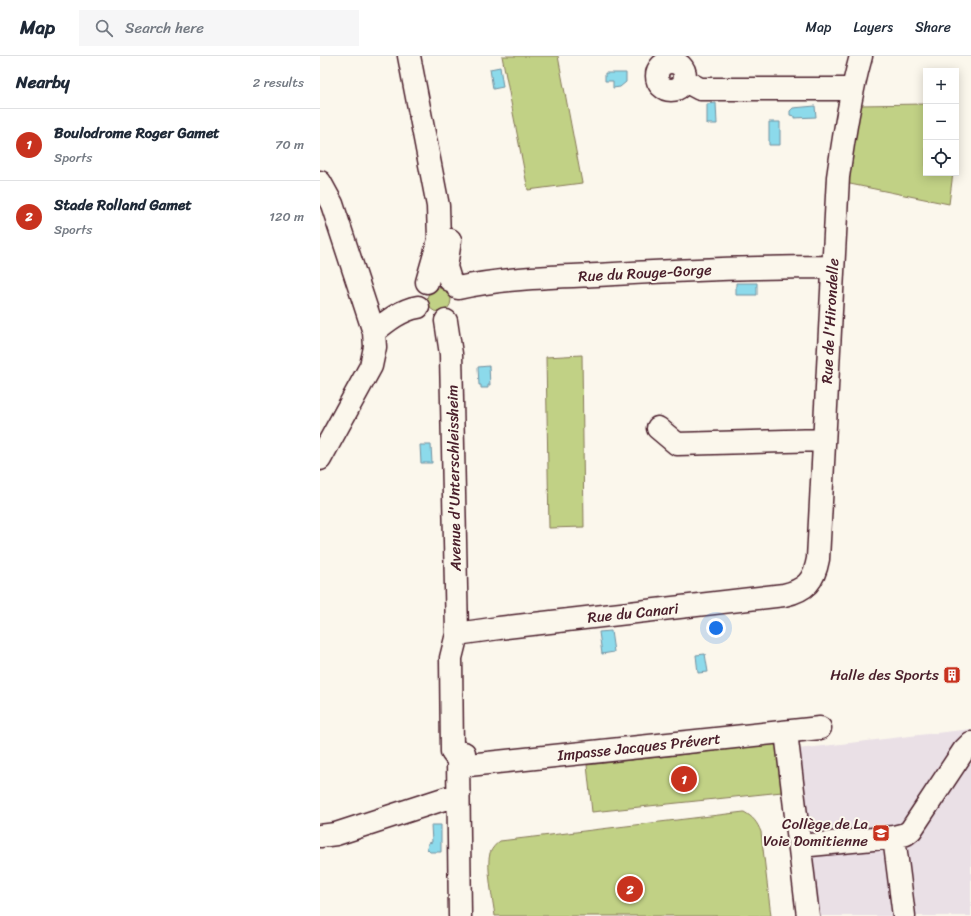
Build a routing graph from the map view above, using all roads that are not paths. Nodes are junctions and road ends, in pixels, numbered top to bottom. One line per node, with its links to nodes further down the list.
1 (409, 56): 8 (street)
2 (417, 56): 9 (street)
3 (861, 56): 5 (street, Rue de l'Hirondelle)
4 (685, 81): 5 (street)
5 (852, 89): 7 (street, Rue de l'Hirondelle)
6 (320, 182): 12 (street)
7 (833, 267): 9 (street, Rue du Rouge-Gorge); 14 (street, Rue de l'Hirondelle)
8 (427, 282): 9 (street); 10 (street)
9 (454, 284): 11 (street)
10 (418, 307): 11 (street); 12 (street)
11 (446, 321): 17 (street, Avenue d'Unterschleissheim)
12 (374, 332): 15 (street)
13 (658, 428): 14 (street)
14 (824, 440): 16 (street, Rue de l'Hirondelle)
15 (320, 459)
16 (807, 585): 17 (street, Rue du Canari)
17 (457, 634): 21 (street, Avenue d'Unterschleissheim)
18 (820, 728): 19 (street, Impasse Jacques Prévert)
19 (786, 732): 21 (street, Impasse Jacques Prévert); 25 (street)
20 (971, 743): 24 (street)
21 (458, 763): 22 (street, Avenue d'Unterschleissheim)
22 (459, 794): 23 (street); 26 (street, Avenue d'Unterschleissheim)
23 (320, 836)
24 (894, 837): 25 (street); 28 (street)
25 (800, 846): 27 (street)
26 (460, 916)
27 (808, 916)
28 (904, 916)

